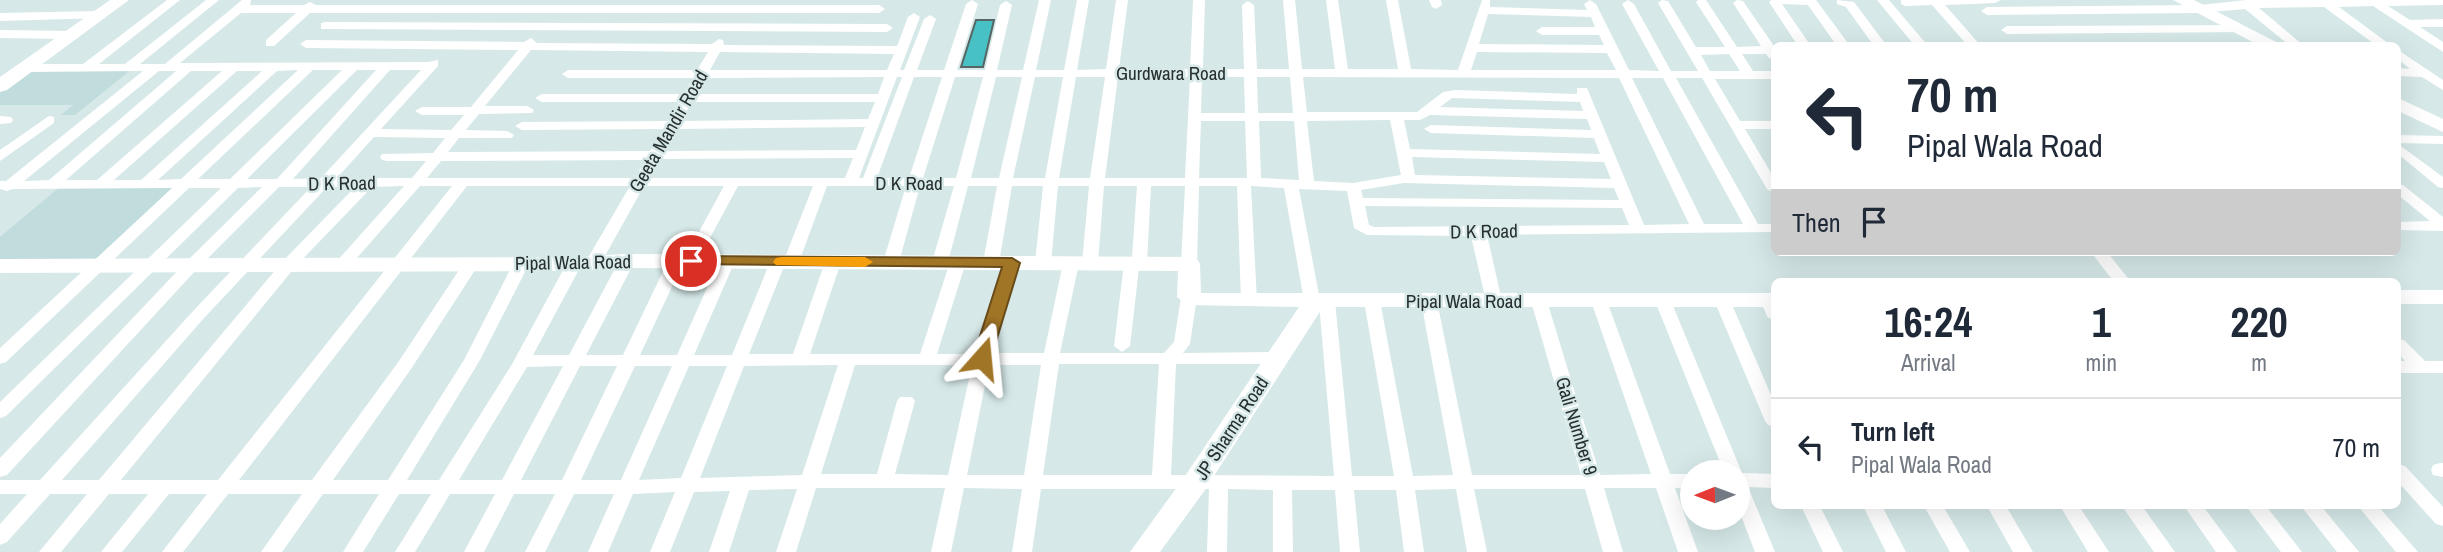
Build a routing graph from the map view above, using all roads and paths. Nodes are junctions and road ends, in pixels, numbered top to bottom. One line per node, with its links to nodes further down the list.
1 (121, 0): 38 (street)
2 (174, 0): 81 (street)
3 (213, 0): 82 (street)
4 (1045, 0): 93 (street)
5 (1083, 0): 94 (street)
6 (1122, 0): 95 (street)
7 (1199, 0): 96 (street)
8 (1289, 0): 98 (street)
9 (1332, 0): 99 (street)
10 (1392, 0): 104 (street)
11 (1883, 0): 58 (street)
12 (1995, 0): 21 (street)
13 (2181, 0): 34 (street)
14 (1780, 1): 55 (street); 56 (street)
15 (2324, 1): 16 (street); 22 (street); 62 (street)
16 (2373, 1): 17 (street); 43 (street)
17 (2443, 1)
18 (1702, 2): 73 (street)
19 (1841, 2): 57 (street)
20 (1905, 2): 21 (street)
21 (1936, 2): 59 (street)
22 (2245, 2): 34 (street); 61 (street)
23 (1664, 3): 74 (street)
24 (1739, 3): 71 (street)
25 (244, 4): 26 (street); 83 (street)
26 (312, 4): 35 (street); 63 (street)
27 (563, 4): 28 (street); 35 (street); 46 (street)
28 (744, 4): 36 (street); 47 (street, Geeta Mandir Road)
29 (972, 4): 91 (street)
30 (1628, 4): 106 (street)
31 (1006, 5): 92 (street)
32 (1248, 5): 97 (street)
33 (1485, 5): 51 (street); 67 (street)
34 (2203, 6): 37 (street); 49 (street)
35 (488, 8): 45 (street)
36 (879, 9)
37 (1987, 11)
38 (99, 15): 40 (street); 54 (street)
39 (914, 17): 72 (street)
40 (2, 18)
41 (930, 19): 90 (street)
42 (2443, 23): 43 (street)
43 (2408, 24): 68 (street)
44 (325, 26): 45 (street)
45 (471, 26): 46 (street); 65 (street)
46 (544, 27): 47 (street); 66 (street)
47 (729, 28): 48 (street); 69 (street, Geeta Mandir Road)
48 (887, 28)
49 (2241, 29): 50 (street); 60 (street)
50 (2007, 30)
51 (1603, 31): 52 (street); 70 (street)
52 (1542, 32)
53 (0, 34): 54 (street)
54 (72, 35): 80 (street)
55 (1803, 42)
56 (1841, 42)
57 (1878, 42)
58 (1919, 42)
59 (1971, 42)
60 (2267, 42)
61 (2293, 42)
62 (2380, 42)
63 (270, 43)
64 (306, 44): 65 (street)
65 (452, 45): 66 (street); 77 (street)
66 (527, 46): 69 (street); 121 (street)
67 (1472, 48): 70 (street); 105 (street)
68 (2443, 48)
69 (716, 49): 72 (street); 102 (street, Geeta Mandir Road)
70 (1611, 49): 111 (street)
71 (1771, 49)
72 (901, 50): 103 (street)
73 (1732, 50): 74 (street); 75 (street); 108 (street)
74 (1693, 51): 107 (street)
75 (1771, 52)
76 (2401, 56): 89 (street)
77 (431, 66): 79 (street); 136 (street)
78 (353, 67): 79 (street); 87 (street); 171 (street)
79 (386, 67): 157 (street)
80 (26, 68): 81 (street); 112 (street)
81 (86, 68): 82 (street)
82 (127, 68): 83 (street)
83 (161, 68): 84 (street); 179 (street)
84 (187, 68): 85 (street); 176 (street)
85 (233, 68): 86 (street); 177 (street)
86 (272, 68): 87 (street); 169 (street)
87 (309, 68): 170 (street)
88 (2401, 72): 89 (street)
89 (2424, 72): 100 (street); 113 (street)
90 (908, 73): 91 (street, Gurdwara Road); 103 (street, Gurdwara Road); 162 (street)
91 (951, 73): 92 (street, Gurdwara Road); 163 (street)
92 (988, 73): 93 (street, Gurdwara Road); 164 (street)
93 (1029, 73): 94 (street, Gurdwara Road); 165 (street)
94 (1070, 73): 95 (street, Gurdwara Road); 166 (street)
95 (1112, 73): 96 (street, Gurdwara Road); 167 (street)
96 (1195, 73): 97 (street, Gurdwara Road); 127 (street)
97 (1249, 73): 98 (street, Gurdwara Road); 123 (street)
98 (1296, 73): 99 (street, Gurdwara Road); 124 (street)
99 (1342, 73): 104 (street, Gurdwara Road)
100 (2443, 73)
101 (568, 74): 102 (street, Gurdwara Road)
102 (700, 74): 103 (street, Gurdwara Road); 115 (street, Geeta Mandir Road)
103 (892, 74): 116 (street)
104 (1405, 74): 105 (street, Gurdwara Road)
105 (1463, 75): 110 (street, Gurdwara Road)
106 (1665, 75): 107 (street, Gurdwara Road); 111 (street, Gurdwara Road); 187 (street)
107 (1709, 75): 108 (street, Gurdwara Road); 131 (street)
108 (1749, 75): 109 (street, Gurdwara Road)
109 (1771, 75)
110 (1574, 76): 111 (street, Gurdwara Road); 117 (street)
111 (1624, 76): 186 (street)
112 (1, 84)
113 (2443, 86)
114 (542, 98): 115 (street)
115 (686, 98): 116 (street); 130 (street, Geeta Mandir Road)
116 (883, 98): 129 (street)
117 (1585, 98): 122 (street); 125 (street)
118 (2401, 105): 134 (street)
119 (527, 110): 121 (street)
120 (422, 111): 121 (street)
121 (474, 111): 138 (street)
122 (1430, 111): 125 (street); 126 (street)
123 (1251, 115): 124 (street); 127 (street); 156 (street)
124 (1300, 115): 126 (street); 178 (street)
125 (1592, 115): 137 (street)
126 (1396, 116): 143 (street)
127 (1193, 117): 155 (street)
128 (50, 120): 146 (street)
129 (873, 123): 130 (street); 145 (street)
130 (671, 125): 133 (street); 144 (street, Geeta Mandir Road)
131 (1737, 125): 132 (street); 174 (street)
132 (1771, 125)
133 (522, 126)
134 (2443, 126)
135 (1431, 129): 137 (street)
136 (369, 133): 138 (street); 158 (street)
137 (1600, 134): 149 (street)
138 (455, 135): 139 (street); 148 (street)
139 (507, 135)
140 (2401, 139): 141 (street)
141 (2443, 140)
142 (2401, 150): 175 (street)
143 (1404, 153): 149 (street); 150 (street)
144 (655, 154): 145 (street); 148 (street); 154 (street, Geeta Mandir Road)
145 (861, 154): 161 (street)
146 (0, 157)
147 (387, 157): 148 (street)
148 (437, 157): 152 (street)
149 (1610, 158): 173 (street)
150 (1409, 179): 173 (street); 181 (street)
151 (368, 182): 152 (street, D K Road); 158 (street, D K Road); 203 (street)
152 (416, 182): 153 (street, D K Road); 204 (street)
153 (463, 182): 154 (street, D K Road); 205 (street)
154 (638, 182): 159 (street, D K Road); 198 (street, Geeta Mandir Road)
155 (1192, 182): 156 (street, D K Road); 168 (street, D K Road); 208 (street)
156 (1249, 182): 172 (street, D K Road); 219 (street)
157 (278, 183): 158 (street, D K Road); 171 (street, D K Road); 210 (street)
158 (324, 183): 209 (street)
159 (733, 183): 160 (street, D K Road); 192 (street)
160 (821, 183): 161 (street, D K Road); 194 (street)
161 (850, 183): 162 (street, D K Road)
162 (868, 183): 163 (street, D K Road)
163 (914, 183): 164 (street, D K Road); 196 (street)
164 (963, 183): 165 (street, D K Road); 197 (street)
165 (1005, 183): 166 (street, D K Road); 199 (street)
166 (1051, 183): 167 (street, D K Road); 200 (street)
167 (1097, 183): 168 (street, D K Road); 201 (street)
168 (1144, 183): 202 (street)
169 (145, 184): 170 (street, D K Road); 177 (street, D K Road)
170 (185, 184): 171 (street, D K Road); 211 (street)
171 (234, 184): 212 (street)
172 (1291, 184): 178 (street, D K Road); 220 (street)
173 (1620, 184): 182 (street)
174 (1771, 184)
175 (2443, 184)
176 (52, 185): 177 (street, D K Road); 179 (street, D K Road)
177 (100, 185)
178 (1307, 186): 181 (street, D K Road)
179 (3, 188)
180 (2401, 190): 183 (street)
181 (1355, 195): 182 (street); 189 (street, D K Road)
182 (1628, 204): 185 (street)
183 (2443, 225): 184 (street)
184 (2401, 226)
185 (1638, 229): 186 (street, D K Road); 189 (street, D K Road)
186 (1699, 229): 187 (street, D K Road)
187 (1754, 229): 188 (street, D K Road)
188 (1771, 229)
189 (1478, 231): 223 (street)
190 (2102, 256): 214 (street)
191 (627, 261): 192 (street, Pipal Wala Road); 198 (street, Pipal Wala Road); 242 (street)
192 (684, 261): 193 (street, Pipal Wala Road); 239 (street)
193 (727, 261): 194 (street, Pipal Wala Road); 240 (street)
194 (785, 262): 195 (street, Pipal Wala Road); 238 (street)
195 (833, 262): 196 (street, Pipal Wala Road); 231 (street)
196 (891, 262): 197 (street, Pipal Wala Road)
197 (949, 262): 199 (street, Pipal Wala Road); 233 (street)
198 (583, 263): 207 (street, Pipal Wala Road); 241 (street, Geeta Mandir Road)
199 (1001, 263): 200 (street, Pipal Wala Road); 234 (street)
200 (1043, 263): 201 (street, Pipal Wala Road)
201 (1080, 263): 202 (street, Pipal Wala Road); 235 (street)
202 (1136, 263): 208 (street, Pipal Wala Road); 228 (street)
203 (289, 264): 204 (street, Pipal Wala Road); 209 (street, Pipal Wala Road); 269 (street)
204 (343, 264): 205 (street, Pipal Wala Road)
205 (399, 264): 206 (street, Pipal Wala Road); 272 (street)
206 (471, 264): 207 (street, Pipal Wala Road); 273 (street)
207 (521, 264): 274 (street)
208 (1189, 264): 215 (street)
209 (241, 265): 210 (street, Pipal Wala Road); 268 (street)
210 (191, 266): 212 (street, Pipal Wala Road); 250 (street)
211 (94, 267): 212 (street, Pipal Wala Road); 213 (street, Pipal Wala Road); 230 (street)
212 (146, 267): 247 (street)
213 (2, 268)
214 (2120, 278)
215 (1189, 297): 219 (street, Pipal Wala Road); 236 (street)
216 (2401, 297): 217 (street)
217 (2443, 297)
218 (1722, 300): 226 (street, Pipal Wala Road); 227 (street, Pipal Wala Road); 248 (street)
219 (1250, 301): 220 (street, Pipal Wala Road)
220 (1318, 301): 221 (street, Pipal Wala Road); 237 (street, JP Sharma Road); 266 (street)
221 (1372, 301): 222 (street, Pipal Wala Road); 267 (street)
222 (1429, 301): 223 (street, Pipal Wala Road); 259 (street)
223 (1494, 301): 224 (street, Pipal Wala Road)
224 (1539, 301): 225 (street, Pipal Wala Road); 260 (street, Gali Number 9)
225 (1599, 301): 226 (street, Pipal Wala Road); 261 (street)
226 (1663, 301): 249 (street)
227 (1771, 305)
228 (1122, 346)
229 (2401, 347): 244 (street)
230 (0, 358)
231 (800, 358): 232 (street); 238 (street)
232 (849, 358): 233 (street); 255 (street)
233 (927, 358): 234 (street)
234 (982, 358): 235 (street); 263 (street)
235 (1051, 358): 236 (street); 257 (street)
236 (1169, 358): 237 (street); 258 (street)
237 (1276, 358): 264 (street, JP Sharma Road)
238 (739, 359): 240 (street); 270 (street)
239 (628, 360): 240 (street); 242 (street); 277 (street)
240 (681, 360): 279 (street)
241 (521, 361): 242 (street); 275 (street, Geeta Mandir Road)
242 (574, 361): 276 (street)
243 (2401, 367): 244 (street)
244 (2421, 367): 245 (street)
245 (2443, 367)
246 (906, 401): 256 (street)
247 (0, 412)
248 (1771, 414)
249 (1727, 460)
250 (0, 470)
251 (2401, 474): 291 (street)
252 (1750, 480): 254 (street)
253 (1680, 481): 261 (street)
254 (1771, 481)
255 (809, 482): 256 (street); 262 (street); 304 (street)
256 (884, 482): 263 (street)
257 (1031, 482): 258 (street); 263 (street); 306 (street)
258 (1161, 482): 264 (street)
259 (1464, 482): 260 (street); 267 (street); 312 (street)
260 (1593, 482): 261 (street); 313 (street, Gali Number 9)
261 (1664, 482): 314 (street)
262 (742, 483): 270 (street); 303 (street)
263 (955, 483): 305 (street)
264 (1207, 483): 265 (street); 307 (street, JP Sharma Road); 308 (street)
265 (1282, 483): 266 (street); 309 (street)
266 (1342, 483): 267 (street); 310 (street)
267 (1405, 483): 311 (street)
268 (47, 485): 269 (street); 278 (street); 292 (street)
269 (106, 485): 271 (street); 293 (street)
270 (690, 485): 279 (street); 302 (street)
271 (166, 486): 272 (street); 294 (street)
272 (223, 486): 273 (street); 295 (street)
273 (318, 486): 274 (street); 296 (street)
274 (395, 486): 275 (street); 297 (street)
275 (445, 486): 276 (street); 298 (street, Geeta Mandir Road)
276 (509, 486): 277 (street); 299 (street)
277 (569, 486): 279 (street); 300 (street)
278 (0, 487)
279 (627, 487): 301 (street)
280 (1812, 509): 316 (street)
281 (1874, 509): 317 (street)
282 (1935, 509): 318 (street)
283 (1998, 509): 319 (street)
284 (2070, 509): 320 (street)
285 (2134, 509): 321 (street)
286 (2195, 509): 322 (street)
287 (2257, 509): 323 (street)
288 (2313, 509): 324 (street)
289 (2370, 509): 325 (street)
290 (1750, 515): 315 (street)
291 (2443, 519)
292 (0, 537)
293 (50, 552)
294 (111, 552)
295 (172, 552)
296 (271, 552)
297 (354, 552)
298 (405, 552)
299 (474, 552)
300 (535, 552)
301 (598, 552)
302 (660, 552)
303 (719, 552)
304 (786, 552)
305 (941, 552)
306 (1022, 552)
307 (1144, 552)
308 (1217, 552)
309 (1283, 552)
310 (1350, 552)
311 (1414, 552)
312 (1477, 552)
313 (1613, 552)
314 (1688, 552)
315 (1765, 552)
316 (1833, 552)
317 (1896, 552)
318 (1960, 552)
319 (2023, 552)
320 (2099, 552)
321 (2165, 552)
322 (2228, 552)
323 (2292, 552)
324 (2349, 552)
325 (2408, 552)

